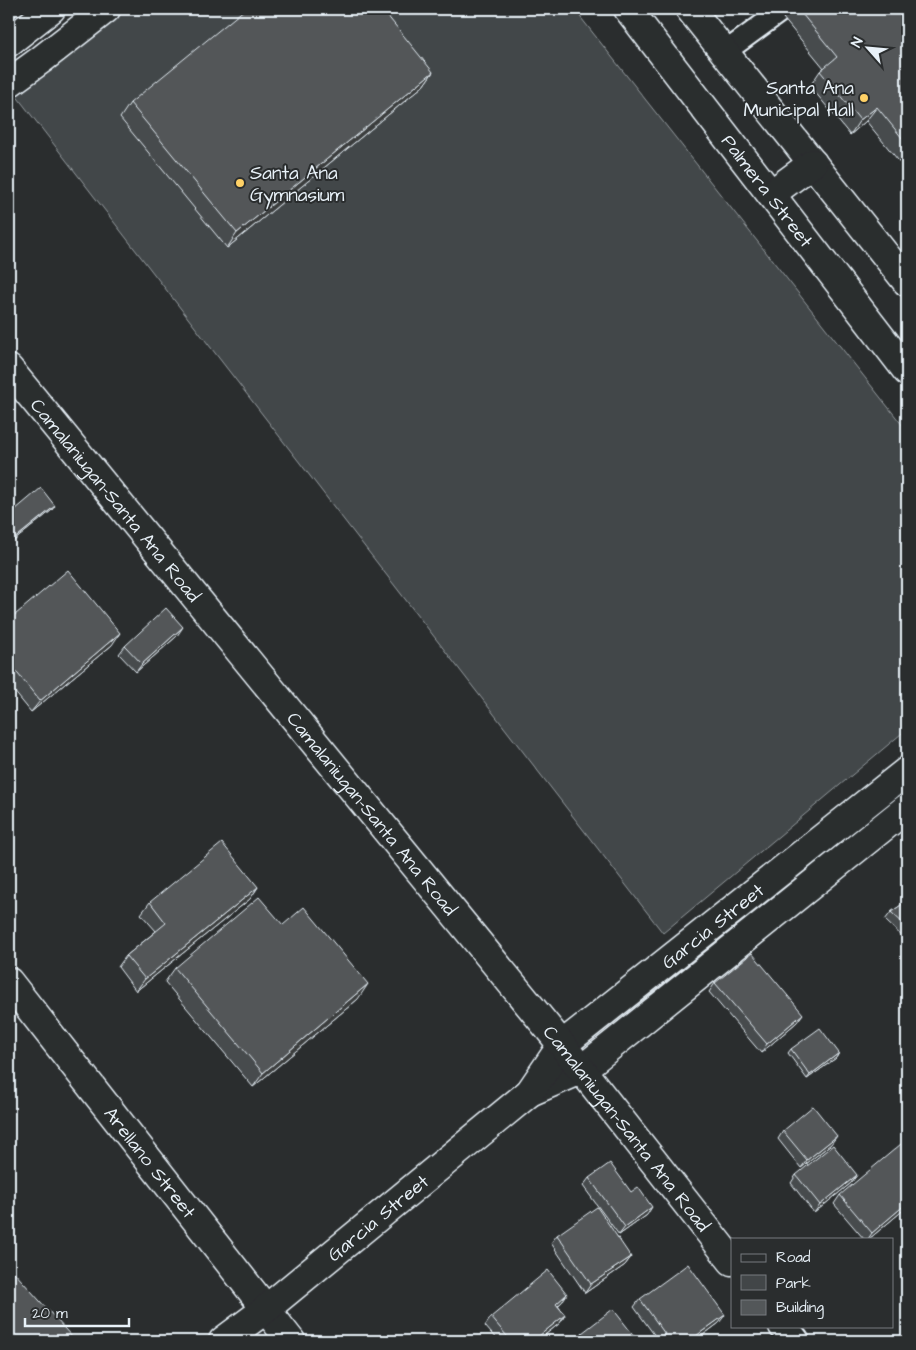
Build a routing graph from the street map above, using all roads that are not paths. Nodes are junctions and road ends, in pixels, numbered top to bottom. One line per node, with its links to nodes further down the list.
1 (51, 9): 6 (street)
2 (106, 9): 8 (street)
3 (628, 9): 10 (street, Palmera Street)
4 (690, 9): 7 (street)
5 (784, 9): 7 (lane)
6 (9, 42)
7 (725, 52): 9 (street)
8 (9, 84)
9 (813, 164): 10 (street); 11 (street)
10 (771, 194): 13 (street, Palmera Street)
11 (904, 271)
12 (9, 369): 17 (street, Camalaniugan-Santa Ana Road)
13 (907, 371)
14 (907, 771): 17 (street, Garcia Street)
15 (907, 808): 18 (street, Garcia Street)
16 (9, 982): 21 (street, Arellano Street)
17 (562, 1045): 18 (street, Camalaniugan-Santa Ana Road); 19 (street, Garcia Street)
18 (581, 1070): 19 (street, Garcia Street); 20 (street, Camalaniugan-Santa Ana Road)
19 (530, 1092): 21 (street, Garcia Street)
20 (731, 1260)
21 (266, 1309): 23 (street, Garcia Street); 24 (street, Arellano Street)
22 (785, 1328): 25 (street)
23 (223, 1341)
24 (291, 1341)
25 (795, 1341)

